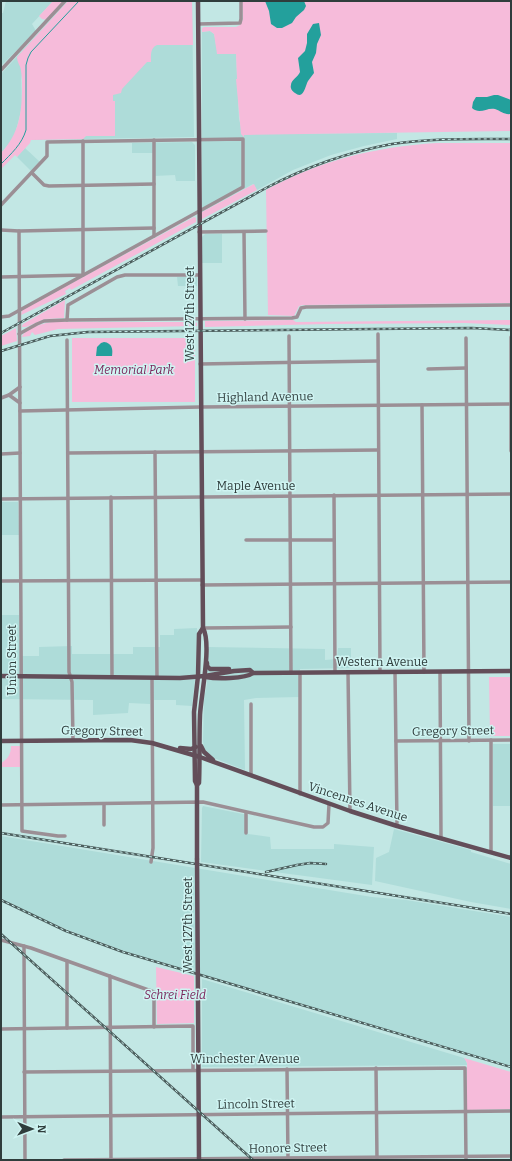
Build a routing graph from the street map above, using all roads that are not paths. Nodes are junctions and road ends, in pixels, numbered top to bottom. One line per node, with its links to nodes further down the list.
1 (65, 1): 5 (street)
2 (198, 1): 4 (main road, West 127th Street)
3 (241, 1): 4 (street)
4 (198, 24): 7 (main road, West 127th Street)
5 (1, 70)
6 (154, 140): 7 (street); 8 (street); 10 (street)
7 (199, 140): 13 (main road, West 127th Street); 13 (street)
8 (83, 141): 9 (street); 11 (street)
9 (32, 173): 11 (street); 12 (street)
10 (154, 184): 11 (street); 14 (street)
11 (83, 186): 15 (street)
12 (1, 204)
13 (199, 211): 19 (main road, West 127th Street); 21 (street)
14 (154, 228): 15 (street); 21 (street)
15 (83, 229): 17 (street); 22 (street)
16 (1, 230): 17 (street)
17 (19, 231): 25 (street, Union Street)
18 (266, 231): 20 (street)
19 (199, 232): 20 (street); 23 (main road, West 127th Street)
20 (244, 232): 29 (street)
21 (154, 236): 22 (street)
22 (83, 275): 25 (street); 27 (street)
23 (200, 275): 30 (main road, West 127th Street); 31 (street)
24 (1, 277): 25 (street)
25 (19, 277): 27 (street, Union Street)
26 (511, 305): 29 (street)
27 (19, 310): 28 (street); 32 (street, Union Street)
28 (1, 317)
29 (245, 318): 30 (street)
30 (200, 319): 31 (street); 40 (main road, West 127th Street)
31 (67, 320): 32 (street)
32 (19, 334): 43 (street, Union Street)
33 (378, 334): 38 (street)
34 (289, 336): 39 (street)
35 (511, 337): 47 (street)
36 (466, 338): 41 (street)
37 (67, 340): 53 (street)
38 (378, 361): 39 (street); 51 (street)
39 (289, 362): 40 (street); 50 (street)
40 (200, 364): 52 (main road, West 127th Street)
41 (466, 368): 42 (street); 49 (street)
42 (428, 369)
43 (20, 387): 44 (street); 46 (street, Union Street)
44 (9, 395): 45 (street); 46 (street)
45 (1, 398)
46 (20, 403): 54 (street, Union Street)
47 (511, 404): 49 (street, Highland Avenue); 57 (street)
48 (422, 405): 49 (street, Highland Avenue); 51 (street, Highland Avenue); 63 (street)
49 (467, 405): 64 (street)
50 (289, 406): 51 (street, Highland Avenue); 52 (street, Highland Avenue); 56 (street)
51 (378, 406): 55 (street)
52 (200, 407): 53 (street, Highland Avenue); 59 (main road, West 127th Street)
53 (68, 410): 54 (street, Highland Avenue); 61 (street)
54 (20, 411): 60 (street, Union Street)
55 (378, 450): 56 (street); 67 (street)
56 (290, 451): 59 (street); 69 (street)
57 (511, 451)
58 (155, 452): 59 (street); 61 (street); 71 (street)
59 (201, 452): 68 (main road, West 127th Street)
60 (20, 453): 62 (street); 74 (street, Union Street)
61 (68, 453): 72 (street)
62 (1, 454)
63 (423, 494): 64 (street, Maple Avenue); 67 (street, Maple Avenue); 86 (street)
64 (467, 494): 65 (street, Maple Avenue); 87 (street)
65 (511, 494)
66 (334, 495): 67 (street, Maple Avenue); 69 (street, Maple Avenue); 77 (street)
67 (379, 495): 85 (street)
68 (201, 496): 69 (street, Maple Avenue); 71 (street, Maple Avenue); 83 (main road, West 127th Street)
69 (290, 496): 76 (street)
70 (111, 497): 71 (street, Maple Avenue); 72 (street, Maple Avenue); 78 (street)
71 (156, 497): 79 (street)
72 (68, 498): 74 (street, Maple Avenue); 82 (street)
73 (1, 499): 74 (street, Maple Avenue)
74 (21, 499): 81 (street, Union Street)
75 (246, 540): 76 (street)
76 (290, 540): 77 (street); 88 (street)
77 (334, 540): 89 (street)
78 (111, 580): 79 (street); 82 (street); 110 (street)
79 (156, 580): 83 (street); 111 (street)
80 (1, 581): 81 (street)
81 (21, 581): 82 (street); 106 (street, Union Street)
82 (68, 581): 109 (street)
83 (202, 582): 88 (street); 91 (main road, West 127th Street)
84 (511, 582): 87 (street)
85 (379, 583): 86 (street); 89 (street); 98 (street)
86 (424, 583): 87 (street); 100 (street)
87 (468, 583): 94 (street)
88 (290, 584): 89 (street); 90 (street)
89 (335, 584): 96 (street)
90 (291, 627): 91 (street); 103 (street)
91 (203, 628): 92 (main road, West 127th Street); 107 (main road, West 127th Street)
92 (206, 659): 93 (main road); 108 (main road, West 127th Street)
93 (234, 671): 102 (main road, Western Avenue); 108 (main road, Western Avenue)
94 (468, 671): 95 (main road, Western Avenue); 101 (main road, Western Avenue); 120 (street)
95 (511, 671)
96 (335, 672): 97 (main road, Western Avenue); 104 (main road, Western Avenue)
97 (348, 672): 98 (main road, Western Avenue); 137 (street)
98 (380, 672): 99 (main road, Western Avenue)
99 (395, 672): 100 (main road, Western Avenue); 118 (street)
100 (424, 672): 101 (main road, Western Avenue)
101 (440, 672): 119 (street)
102 (253, 673): 103 (main road, Western Avenue); 108 (main road, Western Avenue)
103 (291, 673): 104 (main road, Western Avenue)
104 (300, 673): 130 (street)
105 (1, 676): 106 (main road, Western Avenue)
106 (22, 676): 109 (main road, Western Avenue); 117 (street, Union Street)
107 (198, 676): 108 (main road, Western Avenue); 111 (main road, Western Avenue); 124 (main road, West 127th Street)
108 (205, 676): 122 (main road, West 127th Street)
109 (71, 677): 110 (main road, Western Avenue); 113 (street)
110 (112, 677): 111 (main road, Western Avenue)
111 (154, 678): 121 (street)
112 (251, 704): 128 (street)
113 (73, 740): 117 (main road, Gregory Street); 121 (main road, Gregory Street)
114 (491, 740): 115 (street, Gregory Street); 120 (street, Gregory Street); 144 (street)
115 (511, 740)
116 (1, 741): 117 (main road, Gregory Street)
117 (22, 741): 135 (street, Union Street)
118 (396, 741): 119 (street, Gregory Street); 140 (street)
119 (440, 741): 120 (street, Gregory Street); 143 (street)
120 (469, 741)
121 (152, 743): 123 (main road, Gregory Street); 132 (street)
122 (200, 745): 124 (main road); 126 (main road, West 127th Street); 127 (main road)
123 (172, 748): 124 (main road); 125 (main road, Gregory Street)
124 (194, 748): 125 (main road, West 127th Street)
125 (195, 756): 126 (main road, Gregory Street); 129 (main road, West 127th Street)
126 (200, 757): 127 (main road, Vincennes Avenue); 129 (main road, West 127th Street)
127 (216, 763): 128 (main road, Vincennes Avenue)
128 (251, 776): 130 (main road, Vincennes Avenue)
129 (197, 785): 131 (main road, West 127th Street)
130 (300, 794): 134 (main road, Vincennes Avenue)
131 (197, 802): 132 (street); 138 (street); 158 (main road, West 127th Street, bridge)
132 (152, 803): 133 (street); 146 (street)
133 (104, 804): 135 (street); 139 (street)
134 (329, 804): 137 (main road, Vincennes Avenue); 138 (street)
135 (22, 805): 136 (street); 142 (street, Union Street)
136 (1, 806)
137 (350, 811): 140 (main road, Vincennes Avenue)
138 (246, 813): 141 (street)
139 (104, 825)
140 (397, 826): 143 (main road, Vincennes Avenue)
141 (246, 833)
142 (64, 836)
143 (441, 837): 144 (main road, Vincennes Avenue)
144 (491, 851): 145 (main road, Vincennes Avenue)
145 (511, 858)
146 (151, 862)
147 (1, 940): 148 (street)
148 (24, 946): 149 (street); 155 (street)
149 (67, 961): 150 (street); 153 (street)
150 (110, 976): 151 (street); 152 (street)
151 (111, 1027): 152 (street); 153 (street); 159 (street)
152 (154, 1027): 158 (street)
153 (67, 1028): 155 (street)
154 (1, 1029): 155 (street)
155 (24, 1029): 160 (street)
156 (376, 1068): 157 (street, Winchester Avenue); 162 (street); 163 (street, Winchester Avenue)
157 (287, 1069): 158 (street, Winchester Avenue); 164 (street)
158 (196, 1070): 159 (street, Winchester Avenue); 165 (main road, West 127th Street)
159 (111, 1071): 160 (street, Winchester Avenue); 166 (street)
160 (24, 1072): 167 (street)
161 (511, 1111): 163 (street, Lincoln Street)
162 (377, 1112): 163 (street, Lincoln Street); 164 (street, Lincoln Street); 170 (street)
163 (465, 1112): 171 (street)
164 (288, 1113): 165 (street, Lincoln Street); 173 (street)
165 (199, 1114): 166 (street, Lincoln Street); 172 (main road, West 127th Street)
166 (111, 1115): 167 (street, Lincoln Street); 176 (street)
167 (25, 1116): 168 (street, Lincoln Street); 174 (street)
168 (1, 1117)
169 (511, 1156): 171 (street, Honore Street)
170 (377, 1158): 171 (street, Honore Street); 173 (street, Honore Street)
171 (466, 1158)
172 (199, 1159): 173 (street, Honore Street); 176 (street, Honore Street)
173 (288, 1159)
174 (25, 1160)
175 (64, 1160): 176 (street, Honore Street)
176 (111, 1160)

